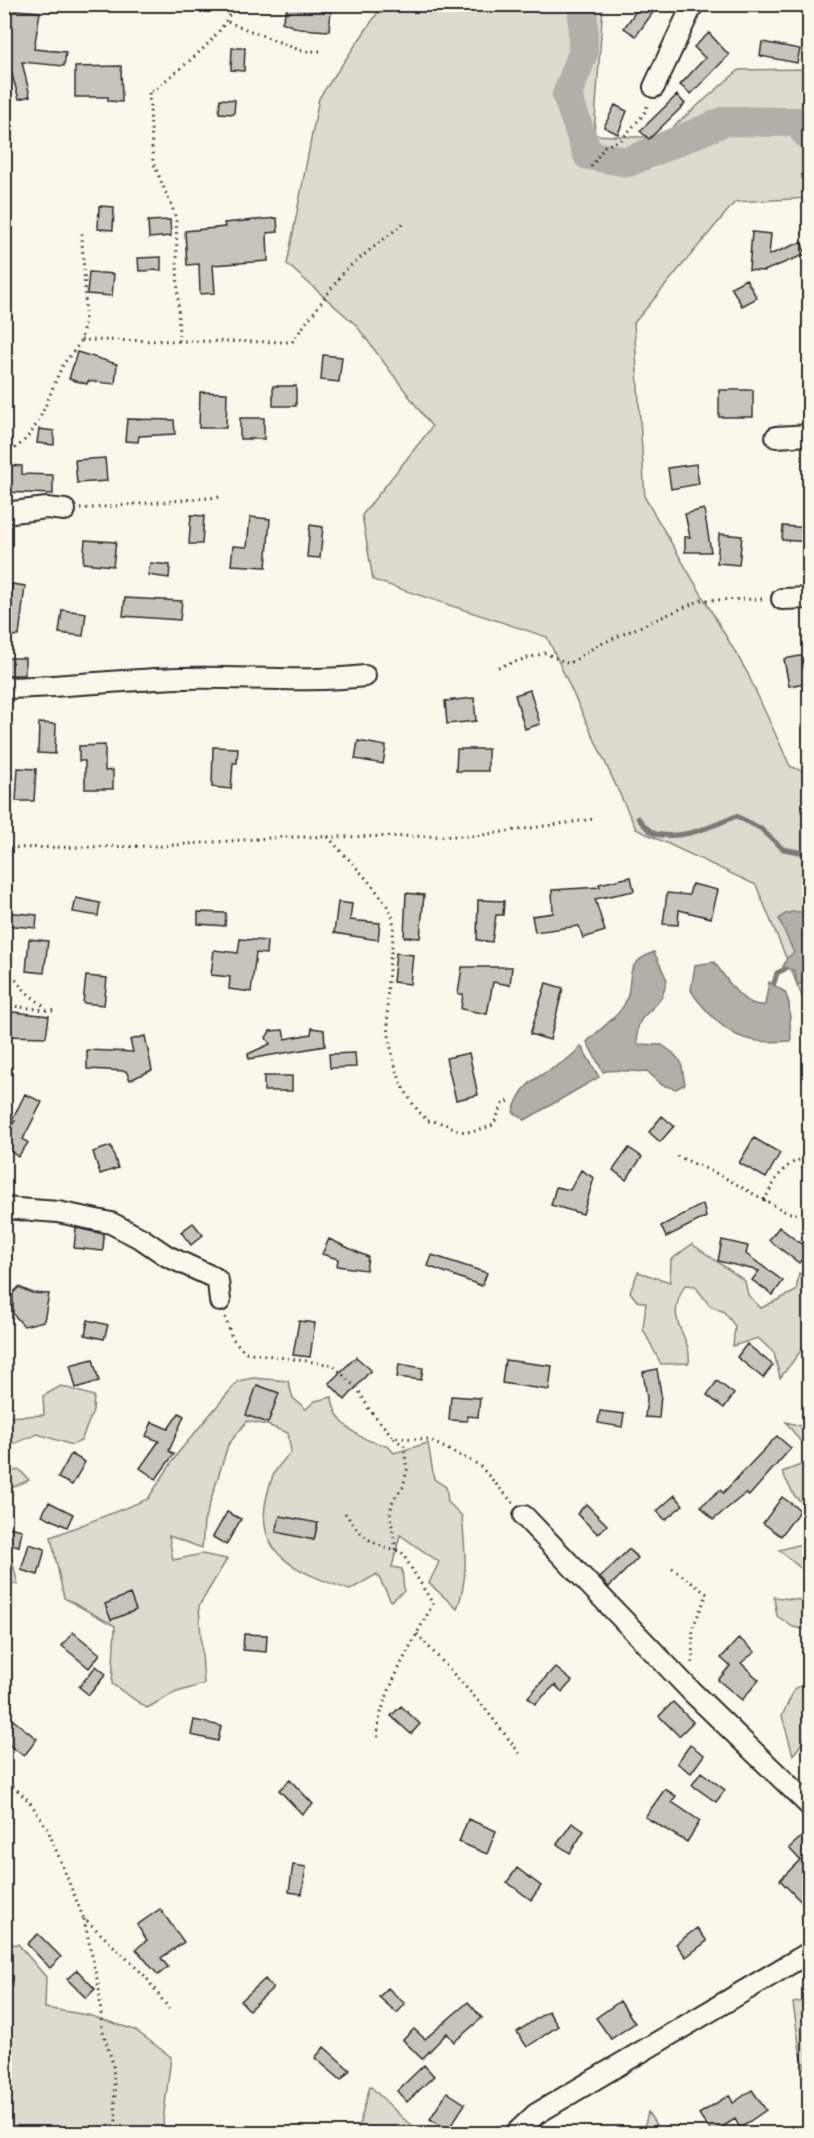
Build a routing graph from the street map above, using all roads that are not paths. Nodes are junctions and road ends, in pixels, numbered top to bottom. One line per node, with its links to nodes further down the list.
1 (693, 4): 2 (street)
2 (654, 87)
3 (810, 435): 4 (street)
4 (776, 437)
5 (65, 510): 6 (street)
6 (4, 513)
7 (782, 598): 8 (street)
8 (810, 598)
9 (366, 676): 10 (street)
10 (4, 688)
11 (4, 1208): 12 (street)
12 (220, 1301)
13 (524, 1516): 14 (street)
14 (810, 1806)
15 (810, 1953): 16 (street)
16 (515, 2133)

